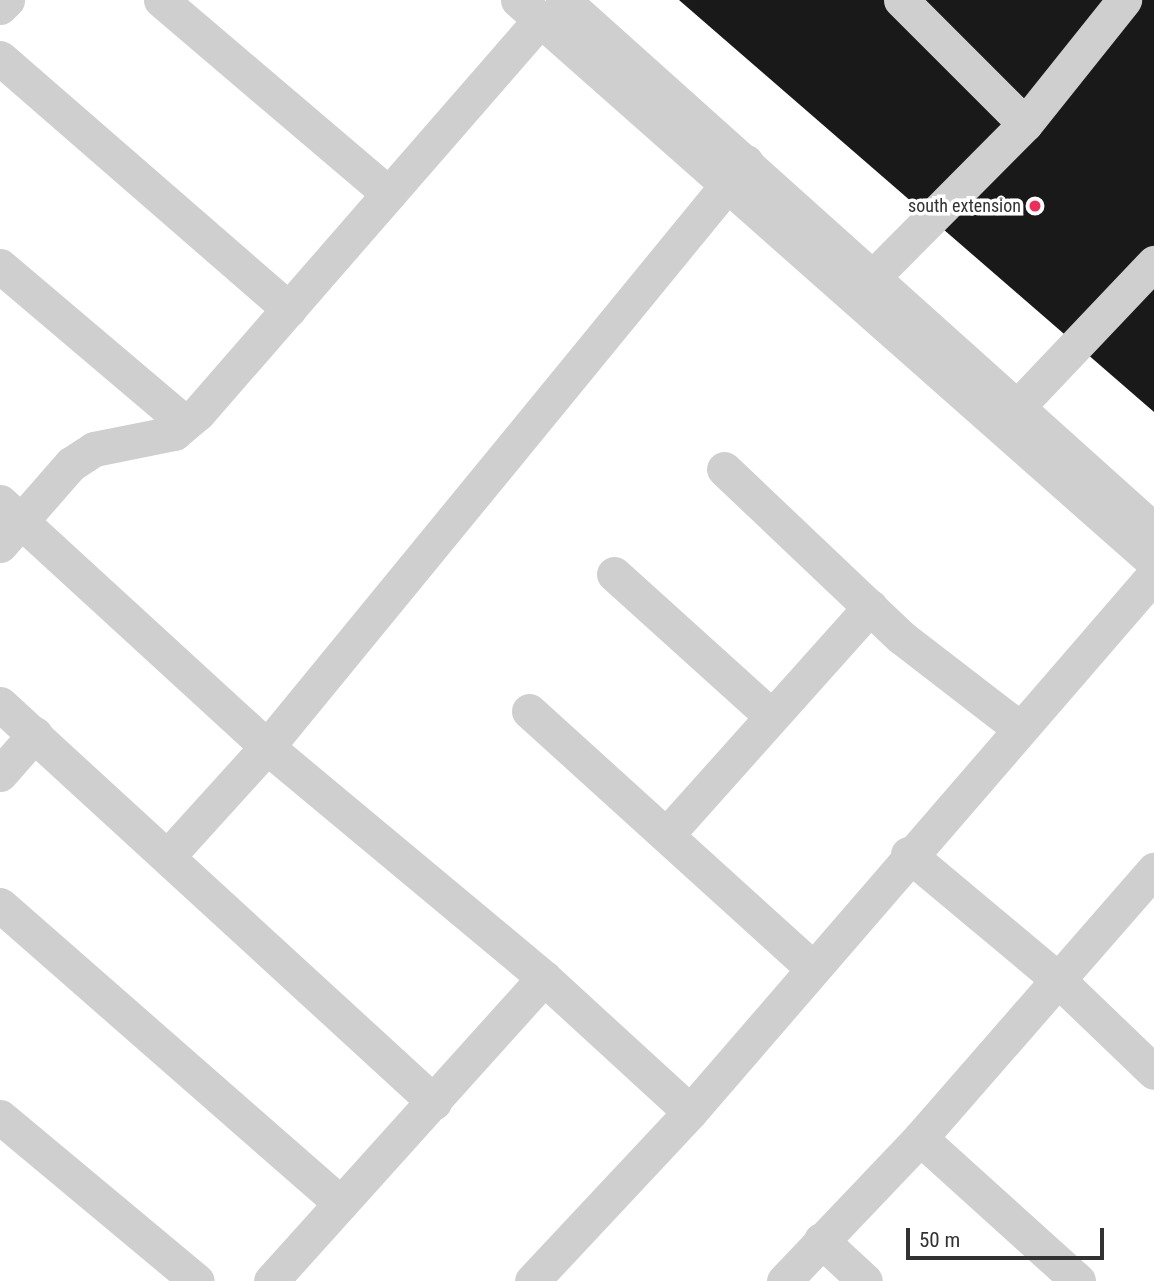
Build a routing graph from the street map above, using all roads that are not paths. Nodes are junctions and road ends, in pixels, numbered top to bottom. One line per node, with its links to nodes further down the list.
1 (6, 0): 5 (street)
2 (161, 0): 10 (street)
3 (901, 0): 8 (street)
4 (1125, 0): 8 (street)
5 (0, 7)
6 (541, 7): 9 (street); 10 (street)
7 (0, 58): 14 (street)
8 (1025, 124): 13 (street)
9 (737, 175): 13 (street); 29 (street)
10 (389, 194): 14 (street)
11 (1154, 263): 15 (street)
12 (0, 266): 16 (street)
13 (865, 286): 15 (street)
14 (289, 309): 16 (street)
15 (1007, 417): 19 (street); 20 (street)
16 (186, 423): 18 (street)
17 (724, 469): 23 (street)
18 (7, 523): 29 (street)
19 (1154, 530)
20 (1154, 562)
21 (614, 574): 26 (street)
22 (1154, 575): 27 (street)
23 (870, 607): 26 (street); 27 (street)
24 (0, 704): 28 (street)
25 (529, 711): 31 (street)
26 (769, 714): 31 (street)
27 (1018, 727): 32 (street)
28 (35, 734): 30 (street); 33 (street)
29 (267, 747): 33 (street); 38 (street)
30 (0, 774)
31 (669, 832): 36 (street)
32 (908, 854): 36 (street); 37 (street)
33 (168, 856): 40 (street)
34 (1154, 870): 37 (street)
35 (0, 905): 44 (street)
36 (810, 966): 41 (street)
37 (1055, 977): 39 (street); 43 (street)
38 (544, 978): 40 (street); 41 (street)
39 (1154, 1072)
40 (434, 1102): 44 (street)
41 (691, 1112): 46 (street)
42 (0, 1117): 47 (street)
43 (920, 1138): 45 (street); 51 (street)
44 (341, 1203): 48 (street)
45 (821, 1240): 49 (street); 50 (street)
46 (545, 1276)
47 (197, 1281)
48 (271, 1281)
49 (784, 1281)
50 (865, 1281)
51 (1078, 1281)

